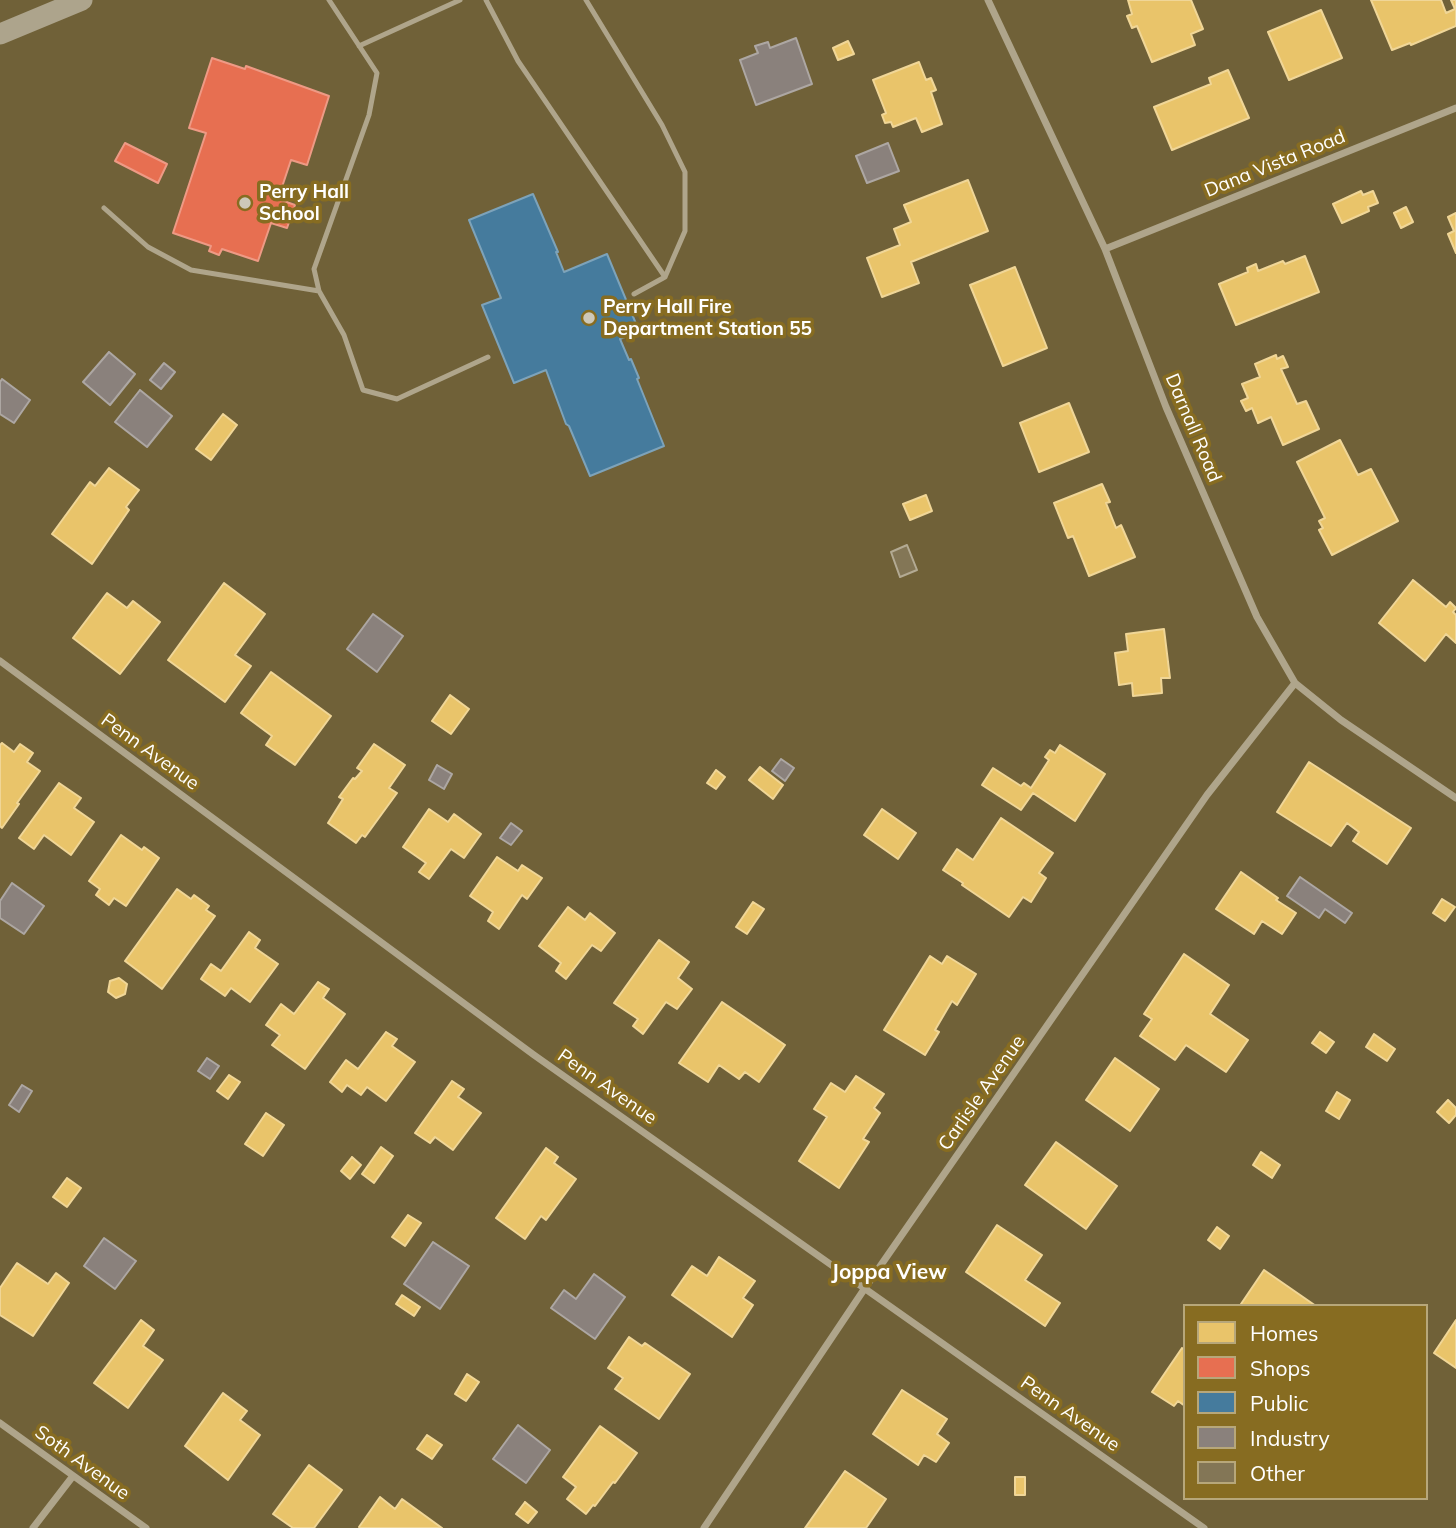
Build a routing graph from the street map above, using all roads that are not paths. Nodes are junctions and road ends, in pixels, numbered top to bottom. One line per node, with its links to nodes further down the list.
1 (82, 0): 7 (highway)
2 (329, 0): 8 (lane)
3 (460, 0): 8 (lane)
4 (486, 0): 12 (lane)
5 (586, 0): 12 (lane)
6 (988, 0): 11 (street, Darnall Road)
7 (0, 34)
8 (359, 46): 13 (lane)
9 (1456, 108): 11 (street, Dana Vista Road)
10 (104, 208): 13 (lane)
11 (1105, 248): 17 (street, Darnall Road)
12 (665, 277): 14 (lane)
13 (320, 291): 15 (lane)
14 (634, 294)
15 (488, 357)
16 (0, 661): 19 (street, Penn Avenue)
17 (1294, 683): 18 (street, Darnall Road); 19 (street, Carlisle Avenue)
18 (1456, 799)
19 (865, 1288): 24 (street, Carlisle Avenue); 25 (street, Penn Avenue)
20 (0, 1423): 21 (street, Soth Avenue)
21 (73, 1476): 22 (street); 23 (street, Soth Avenue)
22 (33, 1528)
23 (146, 1528)
24 (704, 1528)
25 (1204, 1528)

